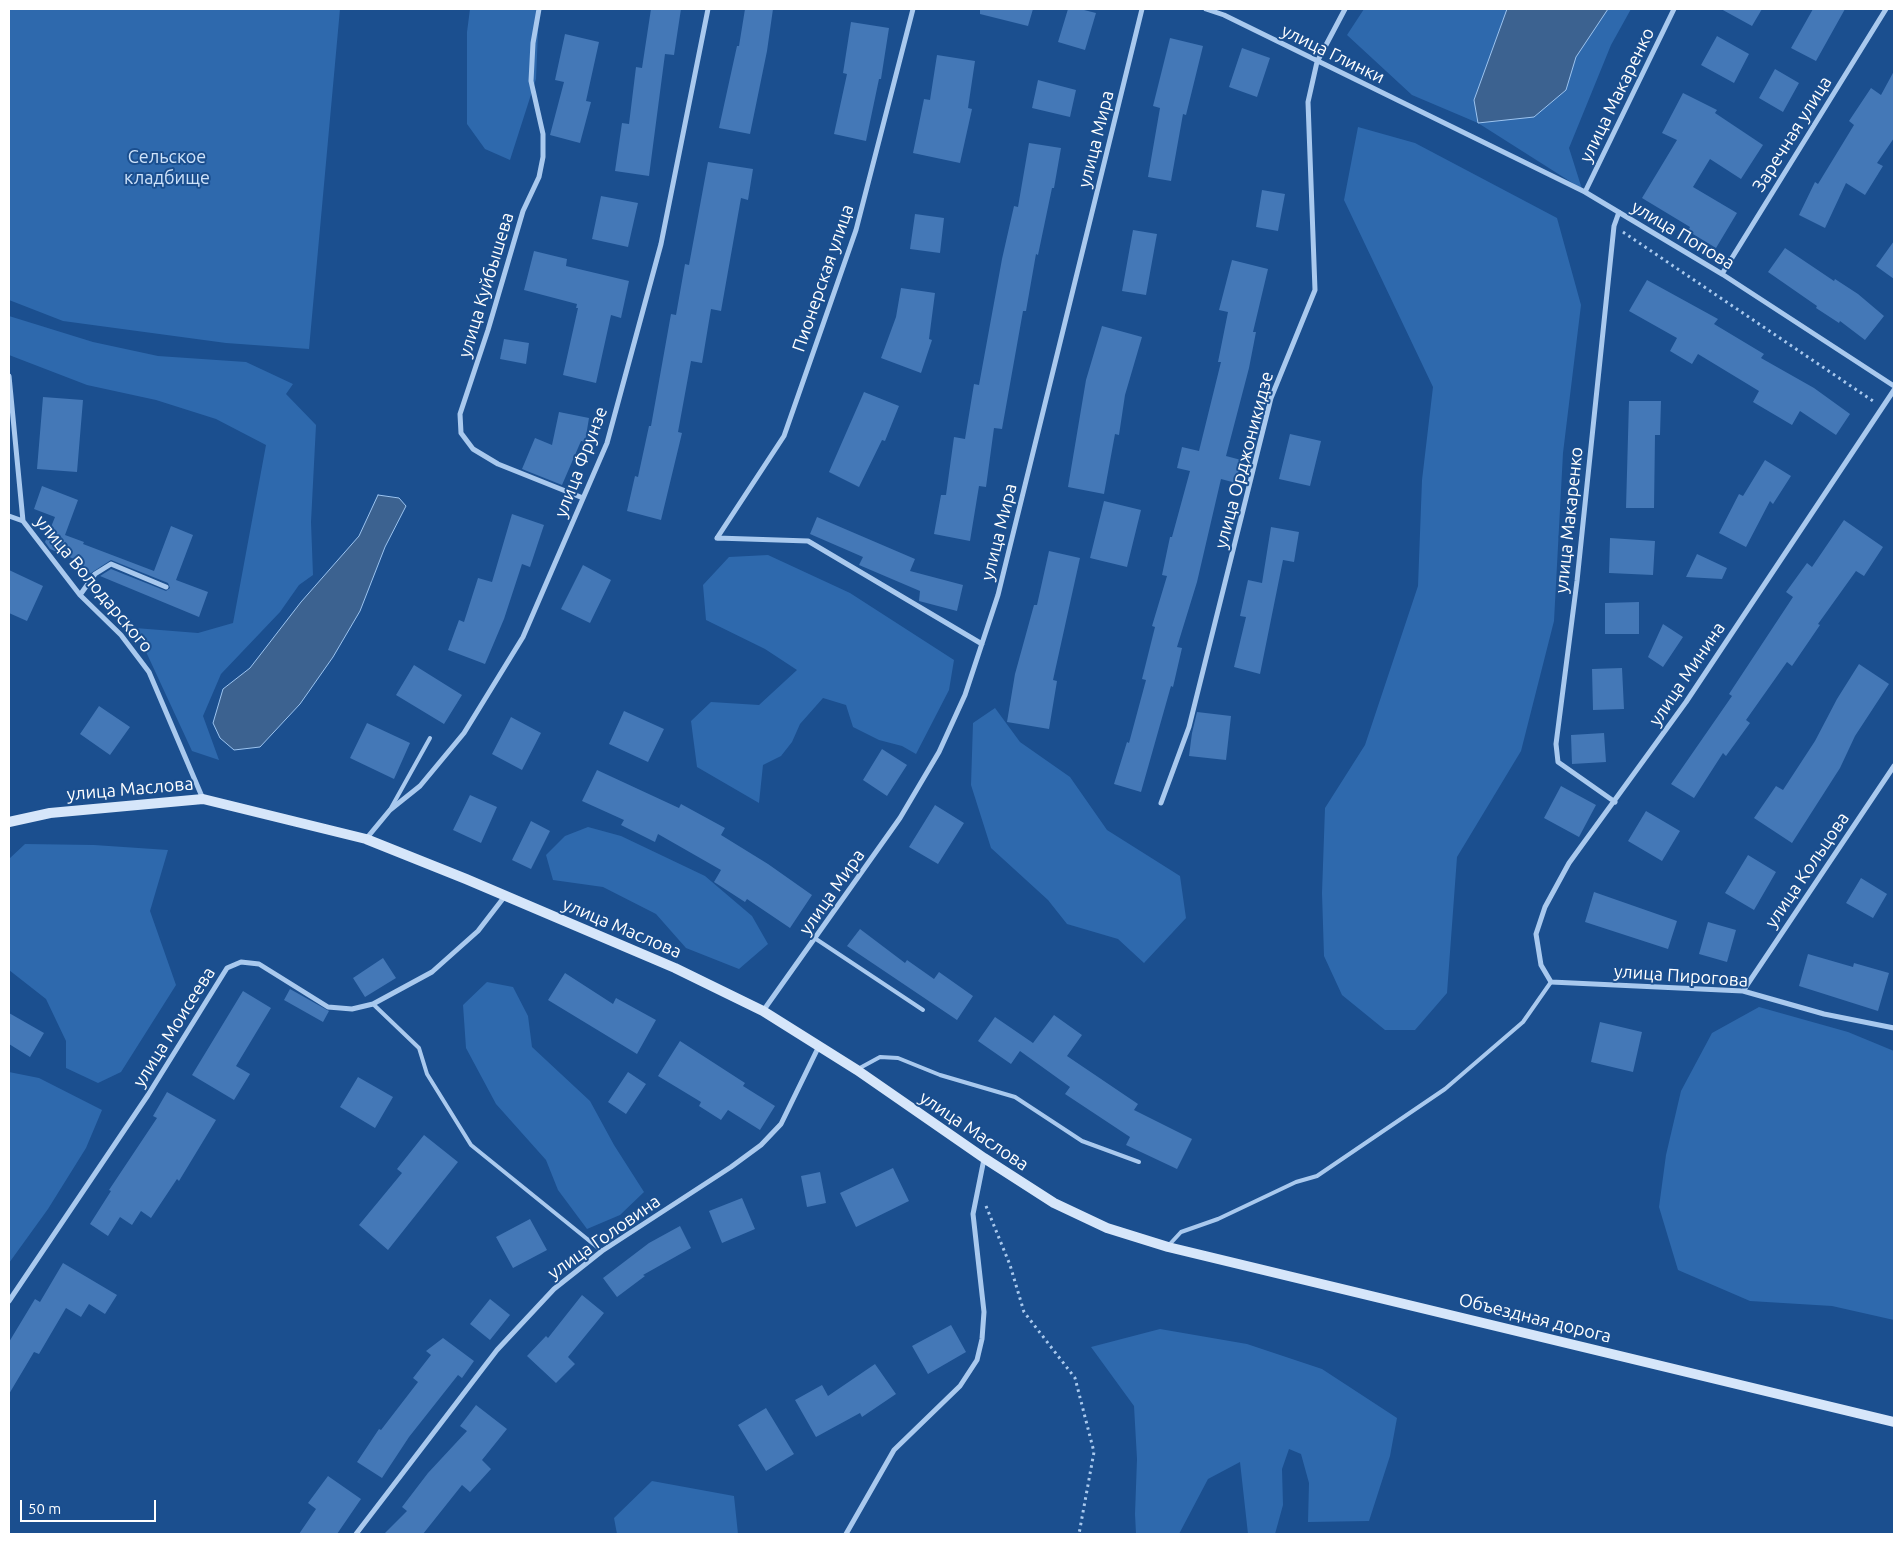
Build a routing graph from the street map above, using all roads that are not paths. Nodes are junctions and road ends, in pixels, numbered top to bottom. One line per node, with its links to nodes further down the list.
1 (539, 9): 16 (street, улица Куйбышева)
2 (708, 9): 16 (street, улица Фрунзе)
3 (913, 9): 21 (street, Пионерская улица)
4 (1142, 9): 21 (street, улица Мира)
5 (1206, 9): 9 (street, улица Глинки)
6 (1346, 9): 9 (street, улица Орджоникидзе)
7 (1674, 9): 11 (street, улица Макаренко)
8 (1886, 9): 13 (street, Заречная улица)
9 (1317, 62): 10 (street, улица Глинки); 26 (street, улица Орджоникидзе)
10 (1447, 125): 11 (street, улица Попова)
11 (1585, 192): 12 (street, улица Попова)
12 (1619, 212): 13 (street, улица Попова); 25 (street, улица Макаренко)
13 (1722, 274): 15 (street, улица Попова)
14 (9, 376): 18 (street, улица Володарского)
15 (1894, 388): 25 (street, улица Минина)
16 (583, 498): 27 (street, улица Фрунзе)
17 (9, 516): 18 (street)
18 (23, 521): 20 (street, улица Володарского)
19 (166, 587): 20 (street)
20 (80, 595): 24 (street, улица Володарского)
21 (982, 644): 31 (street, улица Мира)
22 (430, 738): 27 (lane)
23 (1894, 766): 33 (street, улица Кольцова)
24 (203, 799): 28 (main road, улица Маслова); 29 (main road, улица Маслова)
25 (1615, 802): 32 (street, улица Минина)
26 (1161, 803)
27 (390, 810): 29 (street, улица Фрунзе)
28 (9, 822)
29 (366, 839): 30 (main road, улица Маслова)
30 (505, 896): 34 (street, улица Моисеева); 36 (main road, улица Маслова)
31 (816, 939): 35 (lane); 36 (street, улица Мира)
32 (1551, 982): 33 (street, улица Пирогова); 42 (lane)
33 (1743, 991): 37 (street, улица Пирогова)
34 (373, 1004): 43 (lane); 44 (street, улица Моисеева)
35 (923, 1010)
36 (763, 1011): 38 (main road, улица Маслова)
37 (1894, 1028)
38 (819, 1046): 39 (main road, улица Маслова); 43 (street, улица Головина)
39 (857, 1070): 40 (main road, улица Маслова); 41 (lane)
40 (984, 1158): 42 (main road, улица Маслова); 47 (street)
41 (1139, 1162)
42 (1168, 1247): 45 (main road, Объездная дорога)
43 (602, 1251): 46 (street, улица Головина)
44 (9, 1301)
45 (1894, 1422)
46 (356, 1534)
47 (846, 1534)

